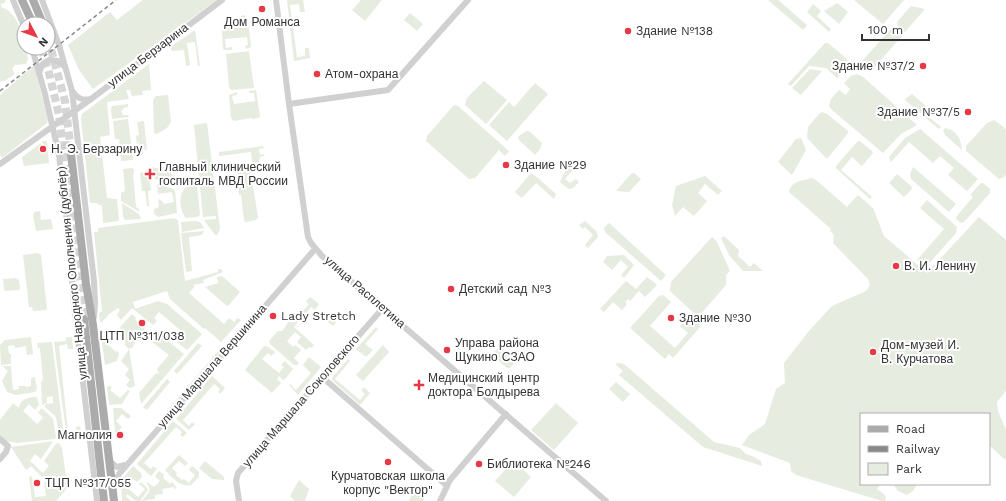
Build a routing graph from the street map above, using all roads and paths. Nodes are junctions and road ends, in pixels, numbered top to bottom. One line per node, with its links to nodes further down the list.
1 (13, 0): 8 (street)
2 (22, 0): 9 (main road)
3 (33, 0): 10 (main road)
4 (42, 0): 11 (street, улица Народного Ополчения (дублёр))
5 (222, 0): 17 (street, улица Берзарина)
6 (276, 0): 18 (street, улица Расплетина)
7 (468, 0): 18 (street)
8 (20, 16)
9 (29, 16)
10 (40, 16)
11 (48, 16)
12 (56, 37): 14 (street, улица Народного Ополчения (дублёр))
13 (34, 56): 15 (street, улица Народного Ополчения (дублёр))
14 (66, 69): 15 (street); 16 (street, улица Народного Ополчения (дублёр))
15 (39, 77): 20 (street, улица Народного Ополчения (дублёр))
16 (71, 89): 17 (street); 19 (street, улица Народного Ополчения (дублёр))
17 (91, 99): 19 (street, улица Берзарина)
18 (289, 104): 26 (street, улица Расплетина)
19 (75, 110): 20 (street, улица Берзарина); 23 (street, улица Народного Ополчения (дублёр))
20 (52, 127): 21 (street); 22 (street, улица Народного Ополчения (дублёр))
21 (37, 138): 22 (street); 25 (street)
22 (56, 144): 24 (street, улица Народного Ополчения (дублёр))
23 (75, 153): 24 (street); 32 (main road)
24 (59, 155): 37 (street, улица Народного Ополчения (дублёр))
25 (0, 164)
26 (315, 248): 27 (street, улица Расплетина); 34 (street, улица Маршала Вершинина)
27 (383, 308): 29 (street, улица Маршала Соколовского); 30 (street, улица Расплетина)
28 (84, 318): 38 (main road)
29 (322, 377): 35 (street); 40 (street, улица Маршала Соколовского)
30 (506, 414): 35 (street); 42 (street, улица Расплетина)
31 (0, 439): 33 (street)
32 (109, 458): 34 (street); 36 (main road)
33 (0, 459)
34 (127, 465): 36 (street, улица Маршала Вершинина)
35 (446, 485): 41 (street)
36 (113, 486): 39 (main road)
37 (97, 501)
38 (104, 501)
39 (114, 501)
40 (238, 501)
41 (440, 501)
42 (606, 501)

